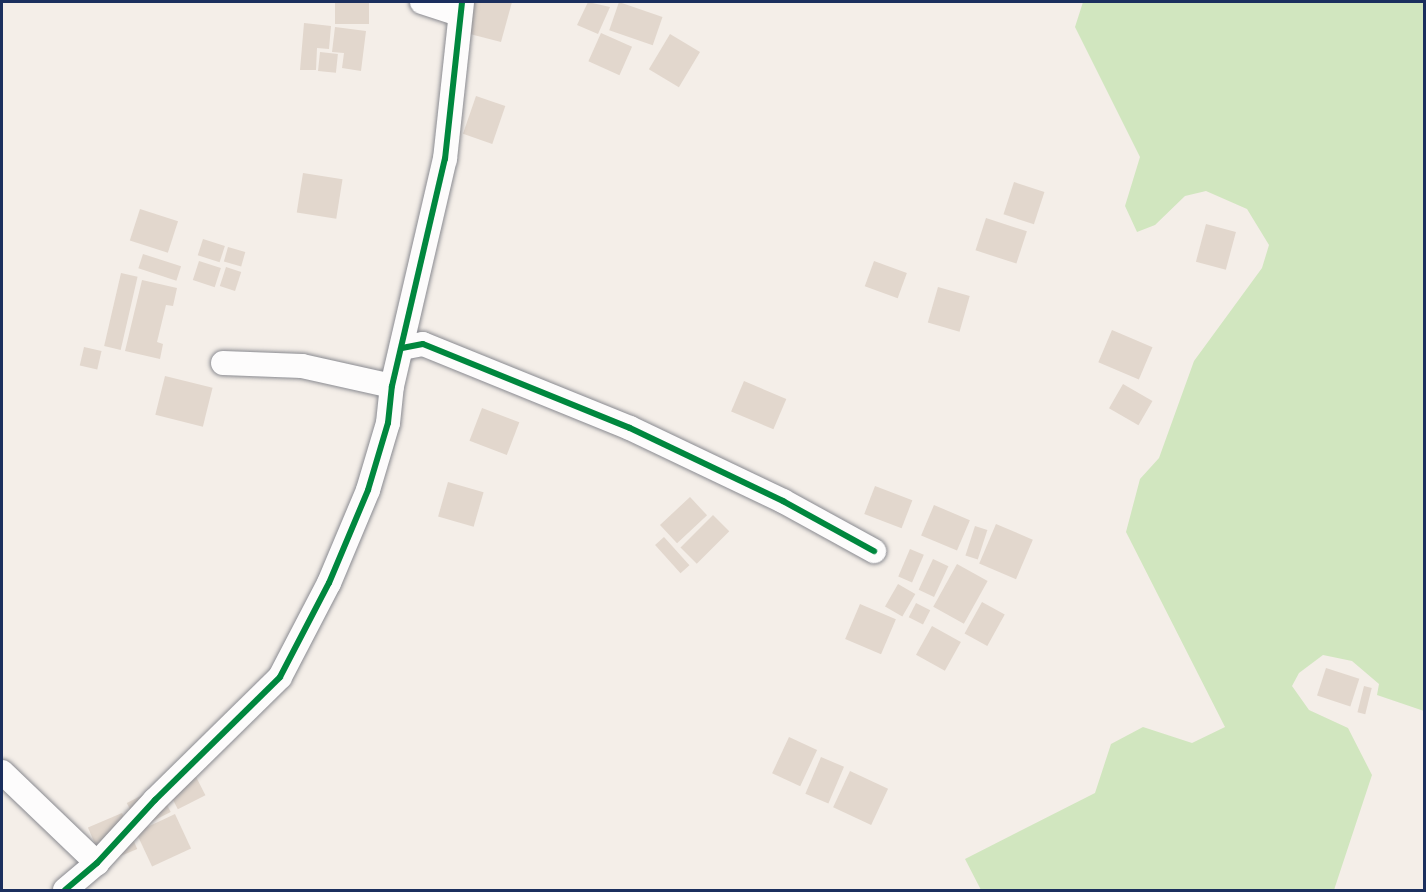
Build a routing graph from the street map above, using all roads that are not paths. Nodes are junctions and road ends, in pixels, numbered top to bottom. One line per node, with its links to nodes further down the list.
1 (422, 2): 2 (street)
2 (461, 8): 3 (street)
3 (402, 348): 5 (street); 6 (street)
4 (223, 363): 5 (street)
5 (392, 386): 8 (street)
6 (874, 551)
7 (2, 772): 8 (street)
8 (97, 863): 9 (street)
9 (65, 891)

